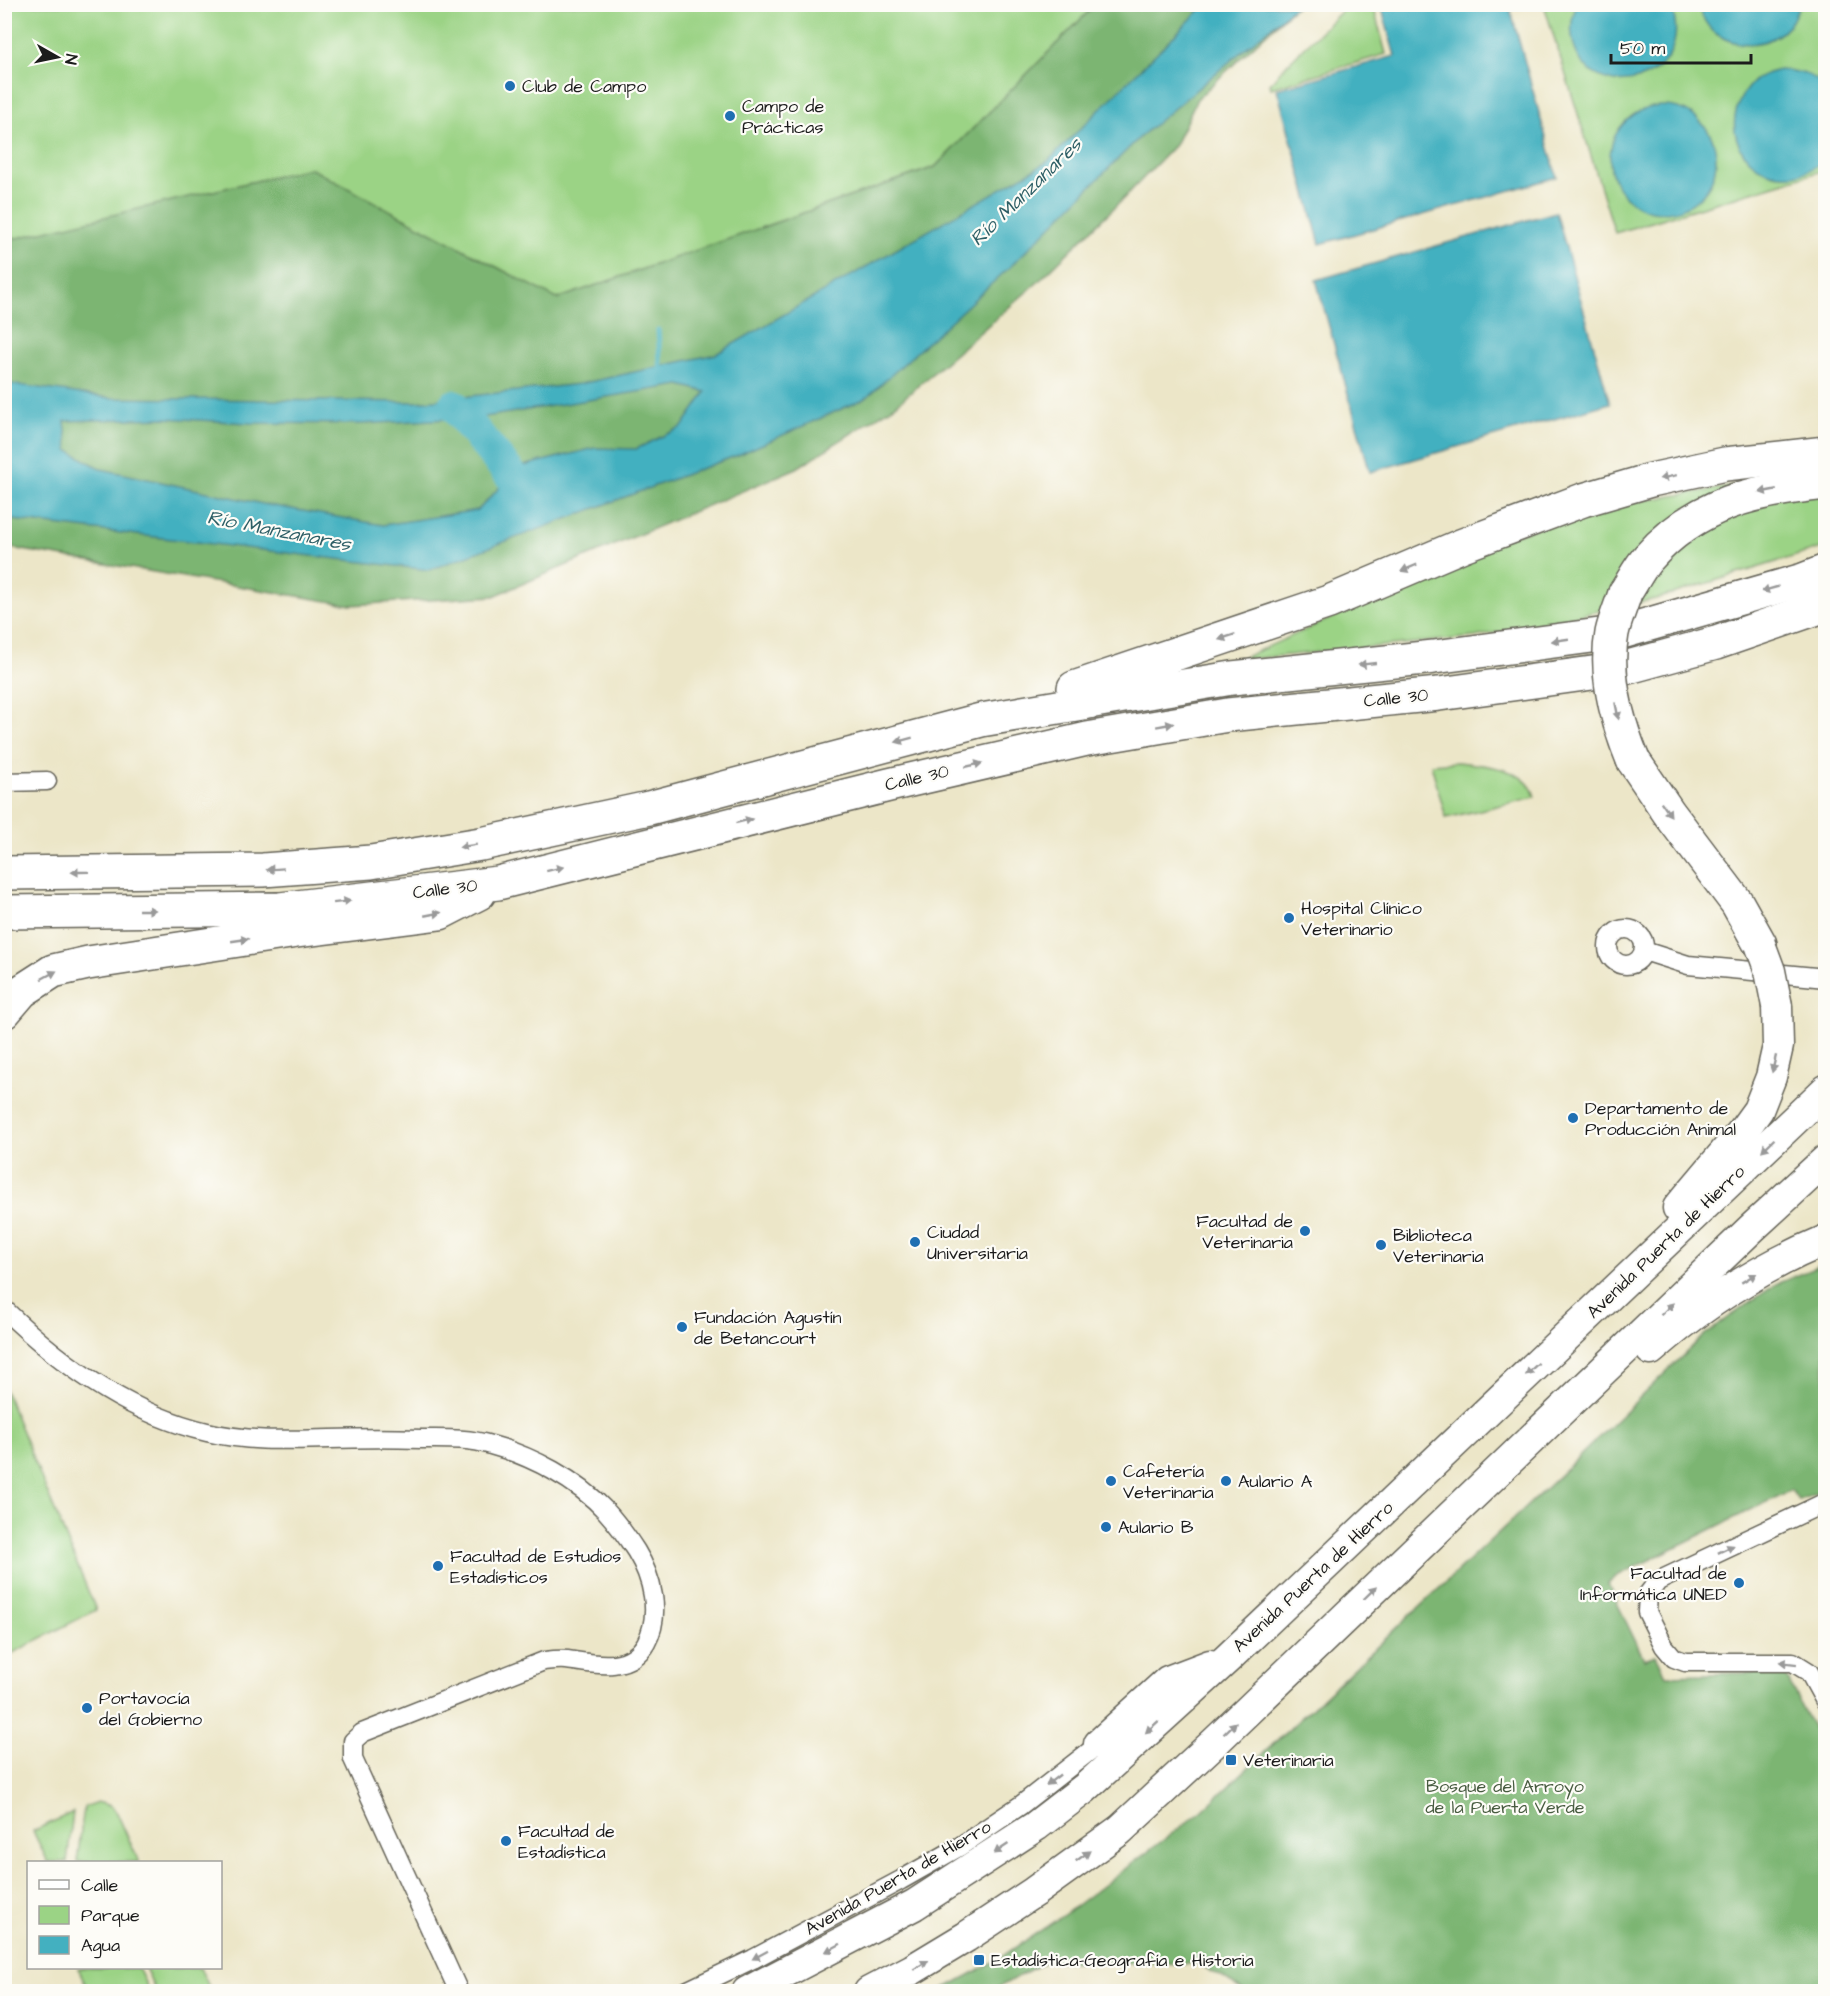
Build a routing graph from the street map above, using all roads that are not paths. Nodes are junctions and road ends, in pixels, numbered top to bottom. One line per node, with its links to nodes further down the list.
1 (1826, 453): 7 (highway, one-way to 7)
2 (1826, 483): 15 (highway, one-way to 15, bridge)
3 (1826, 571): 7 (highway, Calle 30, one-way to 7)
4 (1826, 604): 6 (highway, Calle 30)
5 (1826, 621): 6 (highway)
6 (1716, 643): 13 (highway, Calle 30, one-way to 6)
7 (981, 720): 10 (highway, Calle 30, one-way to 10)
8 (47, 781): 9 (street)
9 (4, 782)
10 (649, 808): 11 (highway); 12 (highway, Calle 30, one-way to 12)
11 (465, 826)
12 (4, 873)
13 (498, 883): 14 (highway, Calle 30, one-way to 13); 18 (highway, one-way to 13)
14 (4, 912)
15 (1760, 944): 23 (highway, one-way to 23, bridge)
16 (1644, 951): 17 (street)
17 (1826, 978)
18 (4, 1012)
19 (1826, 1090): 23 (highway, Avenida Puerta de Hierro, one-way to 23)
20 (1826, 1160): 25 (highway, one-way to 20)
21 (1826, 1240): 25 (highway, one-way to 21)
22 (4, 1310): 29 (street)
23 (1575, 1329): 26 (highway, Avenida Puerta de Hierro, one-way to 26)
24 (1826, 1503): 27 (street, one-way to 24)
25 (1442, 1524): 32 (highway, one-way to 25)
26 (1227, 1659): 28 (highway); 31 (highway, Avenida Puerta de Hierro, one-way to 31)
27 (1826, 1703)
28 (1099, 1744): 30 (street, Avenida Puerta de Hierro, one-way to 30)
29 (459, 1992)
30 (684, 1992)
31 (747, 1992)
32 (869, 1992)

